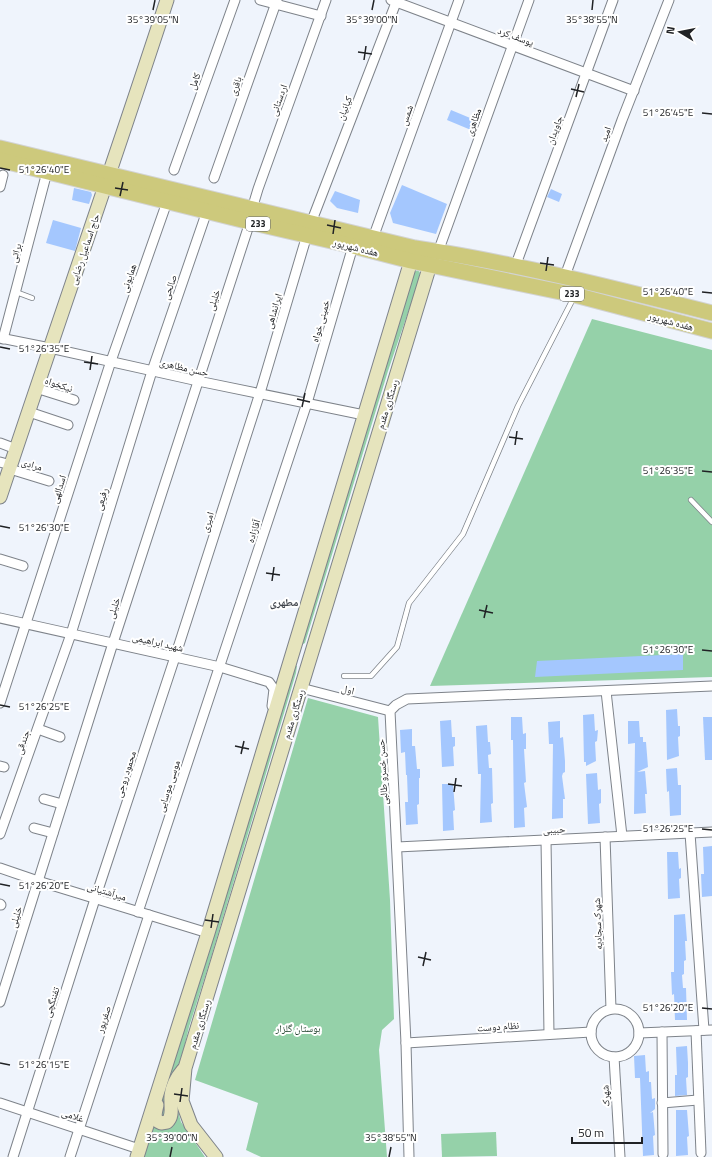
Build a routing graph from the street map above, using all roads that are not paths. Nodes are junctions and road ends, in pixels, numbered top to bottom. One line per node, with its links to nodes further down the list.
1 (167, 0): 22 (main road, حاج اسماعیل رضایی)
2 (235, 0): 18 (street, کامل)
3 (260, 0): 10 (street)
4 (326, 0): 11 (street, اردستانی)
5 (459, 0): 12 (street, شمس)
6 (529, 0): 13 (street, مظاهری)
7 (612, 0): 14 (street, جاویدان)
8 (669, 0): 15 (street, امید)
9 (395, 1): 12 (street, یوسف کرد); 27 (street, کیانیان)
10 (276, 2): 11 (street); 21 (street, باقری)
11 (321, 16): 26 (street, اردستانی)
12 (451, 23): 13 (street, یوسف کرد); 28 (street, شمس)
13 (512, 46): 14 (street, یوسف کرد); 31 (street, مظاهری)
14 (586, 73): 15 (street, یوسف کرد); 32 (street, جاویدان)
15 (634, 91): 33 (street, امید)
16 (0, 148): 22 (main road, هفده شهریور / 233)
17 (0, 160): 19 (main road, هفده شهریور / 233)
18 (174, 170)
19 (47, 172): 22 (main road, هفده شهریور / 233); 34 (street, براتی)
20 (3, 175): 23 (street)
21 (214, 178)
22 (108, 180): 24 (main road, هفده شهریور / 233); 26 (main road, هفده شهریور / 233); 40 (main road, حاج اسماعیل رضایی)
23 (0, 187)
24 (167, 202): 25 (main road, هفده شهریور / 233); 41 (street, همایونی)
25 (207, 211): 26 (main road, هفده شهریور / 233); 42 (street, صالحی)
26 (251, 215): 27 (main road, هفده شهریور / 233); 43 (street, خلیلی)
27 (309, 229): 28 (main road, هفده شهریور / 233); 29 (main road, هفده شهریور / 233); 45 (street, ایرانشاهی)
28 (373, 238): 30 (main road, هفده شهریور / 233)
29 (353, 246): 30 (main road, هفده شهریور / 233); 47 (street, خمینی خواه)
30 (413, 255): 31 (main road, هفده شهریور / 233); 49 (main road, رستگاری مقدم)
31 (434, 256): 32 (main road, هفده شهریور / 233); 35 (main road, هفده شهریور / 233); 66 (main road, رستگاری مقدم)
32 (515, 267): 33 (main road, هفده شهریور / 233)
33 (565, 276): 37 (main road, هفده شهریور / 233)
34 (16, 292): 36 (lane); 39 (street, براتی)
35 (575, 295): 38 (main road, هفده شهریور / 233); 68 (lane)
36 (32, 298)
37 (712, 313)
38 (712, 331)
39 (2, 339): 40 (street, حسن مظاهری)
40 (50, 348): 41 (street, حسن مظاهری); 44 (main road, حاج اسماعیل رضایی)
41 (111, 362): 42 (street, حسن مظاهری); 61 (street, اسدالهی)
42 (152, 371): 43 (street, حسن مظاهری); 62 (street, رفیعی)
43 (198, 381): 45 (street, حسن مظاهری); 63 (street, خلیلی)
44 (36, 388): 46 (street, نیکخواه); 48 (main road, حاج اسماعیل رضایی)
45 (260, 393): 47 (street, حسن مظاهری); 65 (street, امیری)
46 (74, 400)
47 (307, 403): 49 (street, حسن مظاهری); 67 (street, آقازاده)
48 (28, 412): 50 (street); 52 (main road, حاج اسماعیل رضایی)
49 (364, 415): 64 (main road, رستگاری مقدم)
50 (68, 425)
51 (0, 443): 52 (street)
52 (16, 449): 53 (main road, حاج اسماعیل رضایی)
53 (7, 465): 54 (street, مرادی); 55 (main road, حاج اسماعیل رضایی)
54 (49, 481)
55 (0, 497)
56 (691, 500): 57 (lane)
57 (712, 522)
58 (0, 559): 59 (street)
59 (23, 566)
60 (0, 618): 61 (street, شهید ابراهیمی)
61 (26, 624): 62 (street, شهید ابراهیمی); 72 (street, اسدالهی)
62 (71, 634): 63 (street, شهید ابراهیمی); 75 (street, جندقی)
63 (113, 643): 65 (street, شهید ابراهیمی); 78 (street, خلیلی)
64 (291, 656): 66 (main road); 74 (main road, رستگاری مقدم)
65 (175, 657): 67 (street, شهید ابراهیمی); 90 (street, محمود روحی)
66 (309, 661): 70 (main road, رستگاری مقدم)
67 (220, 667): 74 (street, شهید ابراهیمی); 91 (street, موسی موسایی)
68 (344, 676)
69 (712, 686): 71 (street)
70 (301, 688): 73 (street, اول); 103 (main road, رستگاری مقدم)
71 (606, 691): 73 (street); 84 (street)
72 (0, 703)
73 (390, 711): 87 (street, حسن خسرو طالبی)
74 (271, 722): 93 (main road, رستگاری مقدم)
75 (38, 729): 76 (street); 83 (street, جندقی)
76 (60, 737)
77 (44, 799): 78 (street)
78 (62, 804): 81 (street, خلیلی)
79 (34, 828): 81 (street)
80 (712, 832): 82 (street, حبیبی)
81 (53, 833): 89 (street, خلیلی)
82 (690, 833): 84 (street, حبیبی); 96 (street)
83 (0, 834)
84 (622, 836): 85 (street, حبیبی)
85 (605, 837): 86 (street, حبیبی); 95 (street, شهرک سجادیه)
86 (546, 840): 87 (street, حبیبی); 100 (street)
87 (397, 847): 101 (street, حسن خسرو طالبی)
88 (0, 868): 89 (street, میرآشتیانی)
89 (38, 881): 90 (street, میرآشتیانی); 94 (street, خلیلی)
90 (95, 899): 91 (street, میرآشتیانی); 108 (street, تفننگچی)
91 (138, 912): 92 (street, میرآشتیانی)
92 (149, 915): 93 (street, میرآشتیانی); 109 (street, صفرپور)
93 (208, 933): 104 (main road, رستگاری مقدم)
94 (0, 1002)
95 (611, 1009): 97 (street); 99 (street)
96 (704, 1030): 98 (street); 105 (street)
97 (591, 1032): 100 (street, نظام دوست); 102 (street)
98 (662, 1032): 99 (street); 107 (street)
99 (639, 1033): 102 (street)
100 (549, 1034): 101 (street, نظام دوست)
101 (406, 1043): 116 (street, حسن خسرو طالبی)
102 (614, 1057): 117 (street, شهرک)
103 (185, 1068): 104 (main road); 115 (main road, رستگاری مقدم)
104 (162, 1074): 110 (main road, رستگاری مقدم)
105 (698, 1100): 107 (street); 111 (street)
106 (0, 1102): 108 (street, غلامی)
107 (662, 1103): 112 (street)
108 (28, 1112): 109 (street, غلامی); 113 (street, تفننگچی)
109 (79, 1129): 110 (street, غلامی); 114 (street, صفرپور)
110 (138, 1153)
111 (700, 1153)
112 (663, 1154)
113 (13, 1157)
114 (70, 1157)
115 (216, 1157)
116 (409, 1157)
117 (620, 1157)

